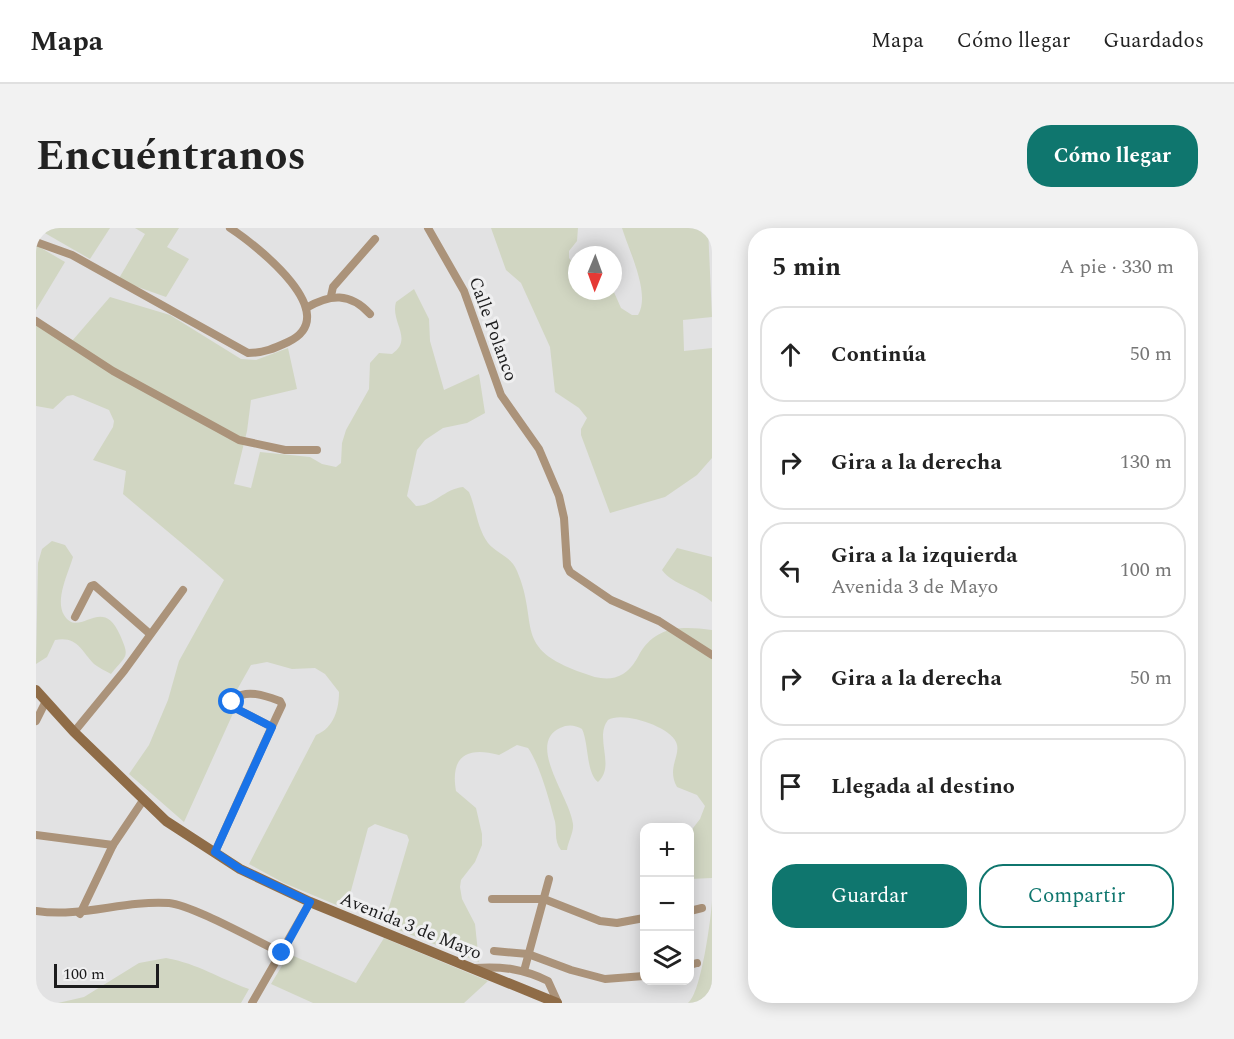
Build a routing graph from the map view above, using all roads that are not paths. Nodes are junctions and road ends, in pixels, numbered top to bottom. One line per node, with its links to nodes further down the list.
1 (230, 228): 6 (street)
2 (428, 228): 13 (street, Calle Polanco)
3 (375, 239): 5 (street)
4 (36, 242): 6 (street)
5 (331, 297): 6 (street); 7 (street)
6 (306, 308)
7 (370, 314)
8 (36, 321): 9 (street)
9 (317, 450)
10 (183, 590): 12 (street)
11 (75, 616): 12 (street)
12 (150, 634): 18 (street)
13 (712, 655)
14 (36, 690): 15 (street, Avenida 3 de Mayo)
15 (46, 701): 16 (street); 18 (street, Avenida 3 de Mayo)
16 (36, 721)
17 (272, 727): 17 (street); 22 (street)
18 (74, 732): 19 (street, Avenida 3 de Mayo)
19 (144, 799): 21 (street); 22 (street, Avenida 3 de Mayo)
20 (36, 835): 21 (street)
21 (113, 845): 30 (street)
22 (215, 852): 26 (street, Avenida 3 de Mayo)
23 (549, 879): 25 (street)
24 (492, 899): 25 (street)
25 (543, 899): 31 (street); 34 (street)
26 (310, 902): 33 (street); 35 (street, Avenida 3 de Mayo)
27 (702, 908): 28 (street)
28 (694, 909)
29 (36, 912): 30 (street)
30 (80, 914): 33 (street)
31 (640, 919)
32 (494, 951): 34 (street)
33 (282, 953): 38 (street)
34 (528, 954): 36 (street); 37 (street)
35 (468, 968): 36 (street); 39 (street, Avenida 3 de Mayo)
36 (524, 970): 39 (street)
37 (640, 976)
38 (252, 1003)
39 (557, 1003)

